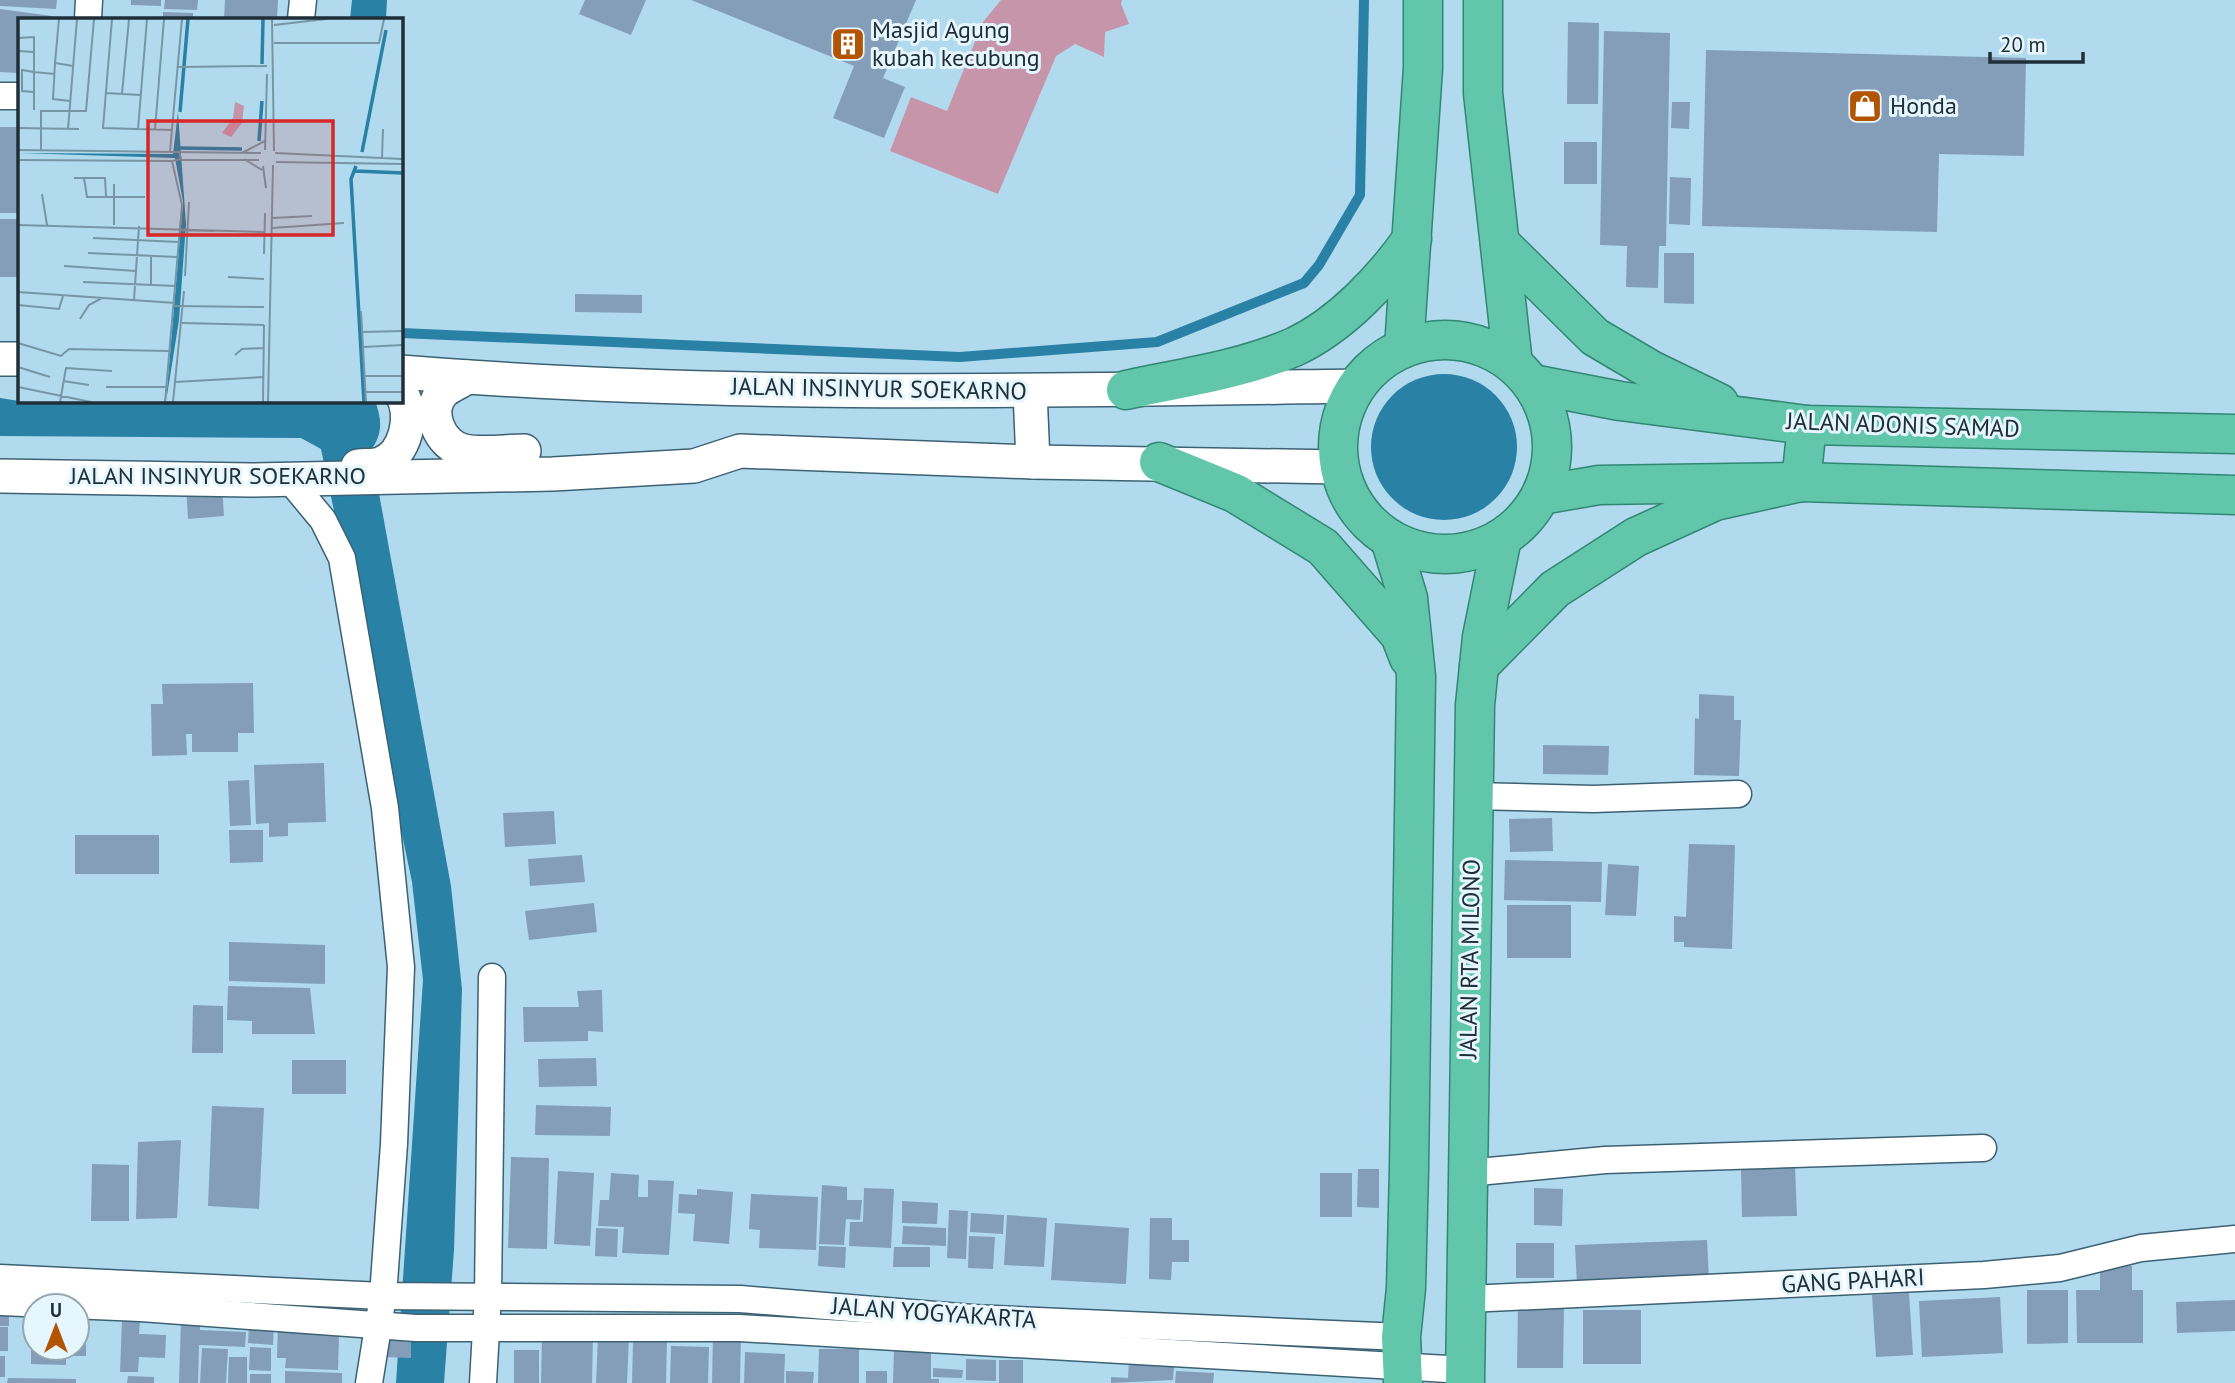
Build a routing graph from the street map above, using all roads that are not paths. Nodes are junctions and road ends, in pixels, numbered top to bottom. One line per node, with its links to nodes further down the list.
1 (89, 0): 5 (street)
2 (303, 0): 6 (street)
3 (1423, 0): 9 (highway)
4 (1483, 0): 10 (highway)
5 (88, 18)
6 (301, 18)
7 (0, 96): 8 (street)
8 (18, 96)
9 (1412, 239): 11 (highway); 18 (highway)
10 (1500, 243): 15 (highway); 21 (highway)
11 (1404, 348): 15 (highway); 17 (highway)
12 (0, 359): 13 (street)
13 (18, 359)
14 (402, 372): 16 (street, JALAN INSINYUR SOEKARNO)
15 (1522, 374): 21 (highway, JALAN ADONIS SAMAD); 32 (highway)
16 (467, 377): 19 (street, JALAN INSINYUR SOEKARNO); 24 (street)
17 (1357, 386): 18 (street, JALAN INSINYUR SOEKARNO); 27 (highway)
18 (1126, 390): 19 (street, JALAN INSINYUR SOEKARNO)
19 (1030, 391): 25 (street)
20 (402, 395): 28 (street)
21 (1747, 416): 22 (highway, JALAN ADONIS SAMAD)
22 (1807, 425): 23 (highway, JALAN ADONIS SAMAD); 31 (highway)
23 (2235, 434)
24 (740, 451): 25 (street); 28 (street, JALAN INSINYUR SOEKARNO)
25 (1033, 462): 26 (street)
26 (1158, 463): 27 (street); 37 (highway)
27 (1340, 467): 35 (highway)
28 (387, 470): 30 (street, JALAN INSINYUR SOEKARNO)
29 (0, 476): 30 (street, JALAN INSINYUR SOEKARNO)
30 (289, 480): 45 (street)
31 (1801, 482): 32 (highway); 33 (highway); 36 (highway)
32 (1541, 495): 34 (highway)
33 (2235, 495)
34 (1502, 538): 35 (highway); 36 (highway, JALAN RTA MILONO)
35 (1390, 539): 37 (highway)
36 (1479, 666): 39 (highway, JALAN RTA MILONO)
37 (1416, 677): 51 (highway)
38 (1738, 794): 39 (street)
39 (1473, 796): 42 (highway, JALAN RTA MILONO)
40 (492, 977): 46 (street)
41 (1983, 1148): 42 (street)
42 (1466, 1173): 47 (highway, JALAN RTA MILONO)
43 (2235, 1239): 47 (street, GANG PAHARI)
44 (0, 1278): 45 (street, JALAN YOGYAKARTA)
45 (383, 1296): 46 (street, JALAN YOGYAKARTA); 49 (street)
46 (477, 1296): 50 (street); 51 (street, JALAN YOGYAKARTA)
47 (1468, 1298): 52 (highway, JALAN RTA MILONO)
48 (0, 1302): 49 (street)
49 (376, 1324): 50 (street); 53 (street)
50 (476, 1329): 51 (street); 54 (street)
51 (1403, 1362): 52 (street)
52 (1465, 1376)
53 (369, 1383)
54 (483, 1383)

